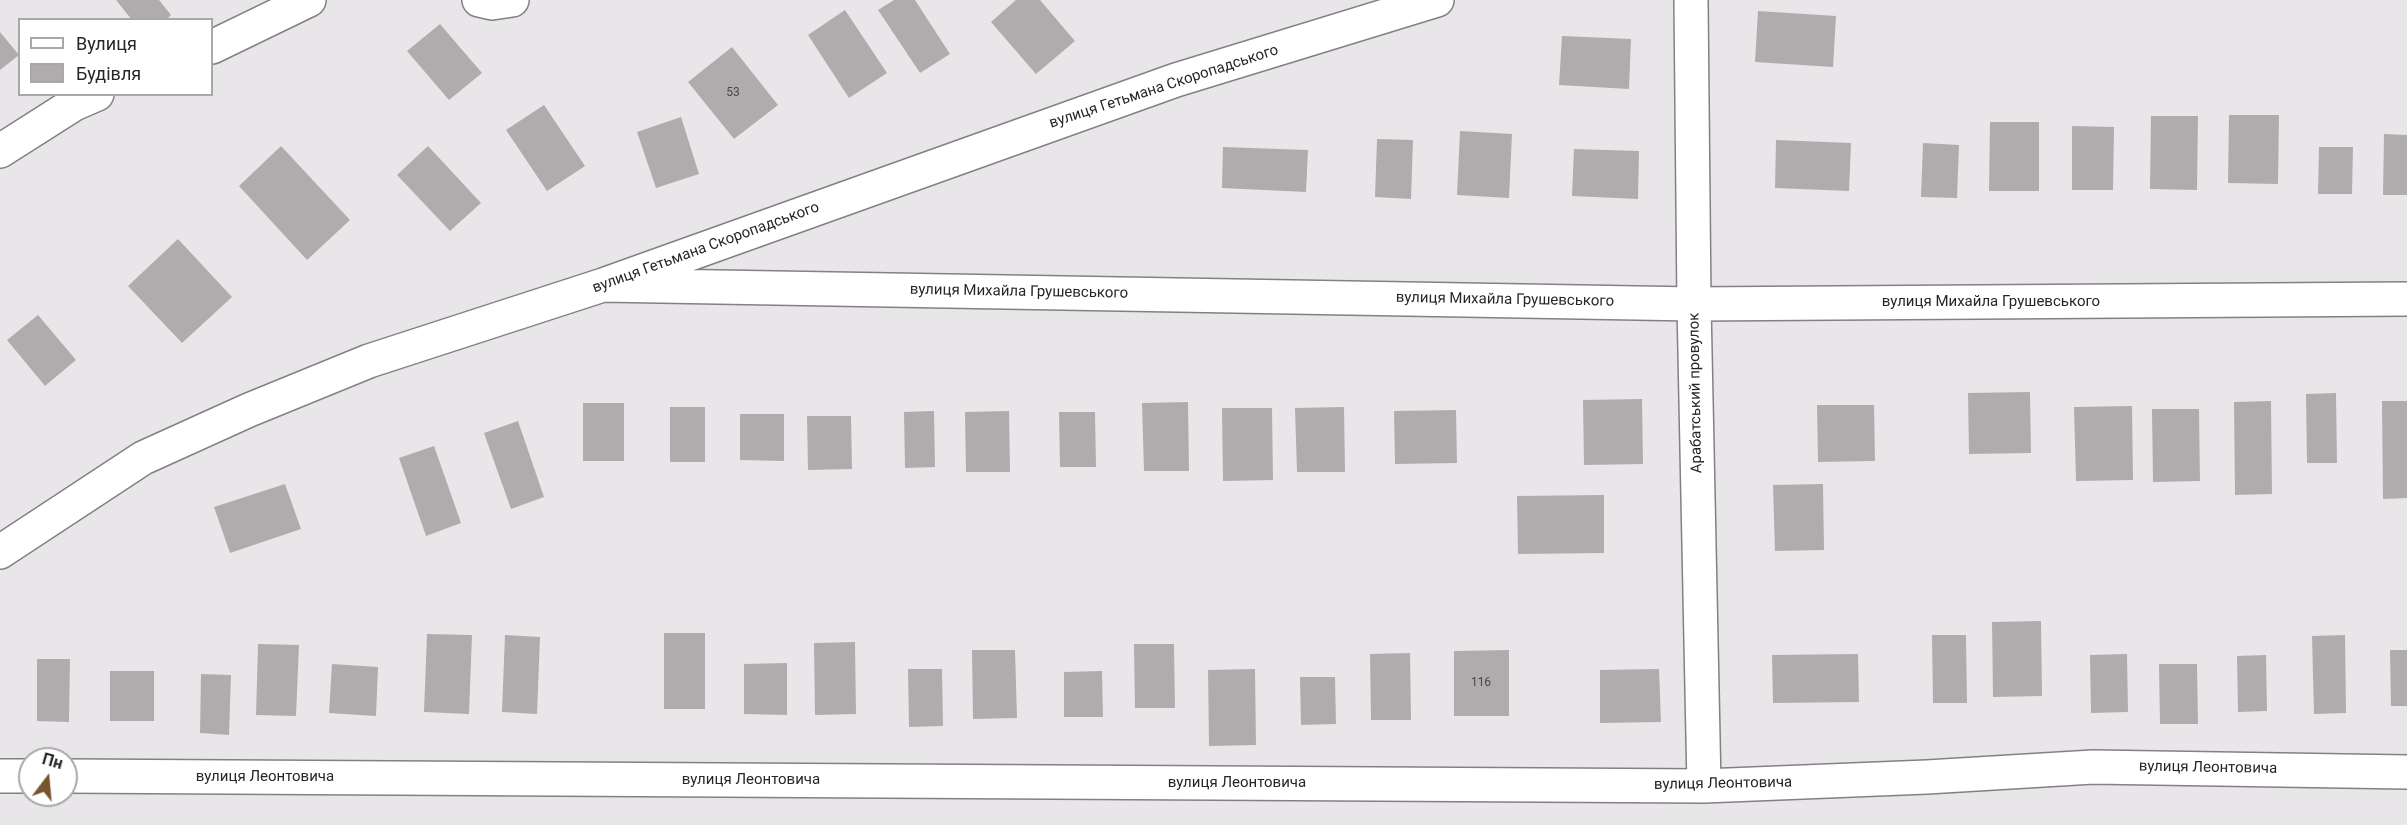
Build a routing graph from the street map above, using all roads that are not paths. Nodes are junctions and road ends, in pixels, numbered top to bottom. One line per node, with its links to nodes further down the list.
1 (309, 0): 6 (street)
2 (479, 0): 3 (street)
3 (512, 0)
4 (1437, 0): 9 (street, вулиця Гетьмана Скоропадського)
5 (1691, 0): 11 (street, Арабатський провулок)
6 (213, 46)
7 (92, 96): 8 (street)
8 (0, 151)
9 (603, 285): 11 (street, вулиця Михайла Грушевського); 12 (street, вулиця Гетьмана Скоропадського)
10 (2407, 299): 11 (street, вулиця Михайла Грушевського)
11 (1694, 304): 17 (street, Арабатський провулок)
12 (0, 552)
13 (2407, 772): 17 (street, вулиця Леонтовича)
14 (0, 776): 15 (street)
15 (18, 776)
16 (78, 776): 17 (street, вулиця Леонтовича)
17 (1704, 786)

